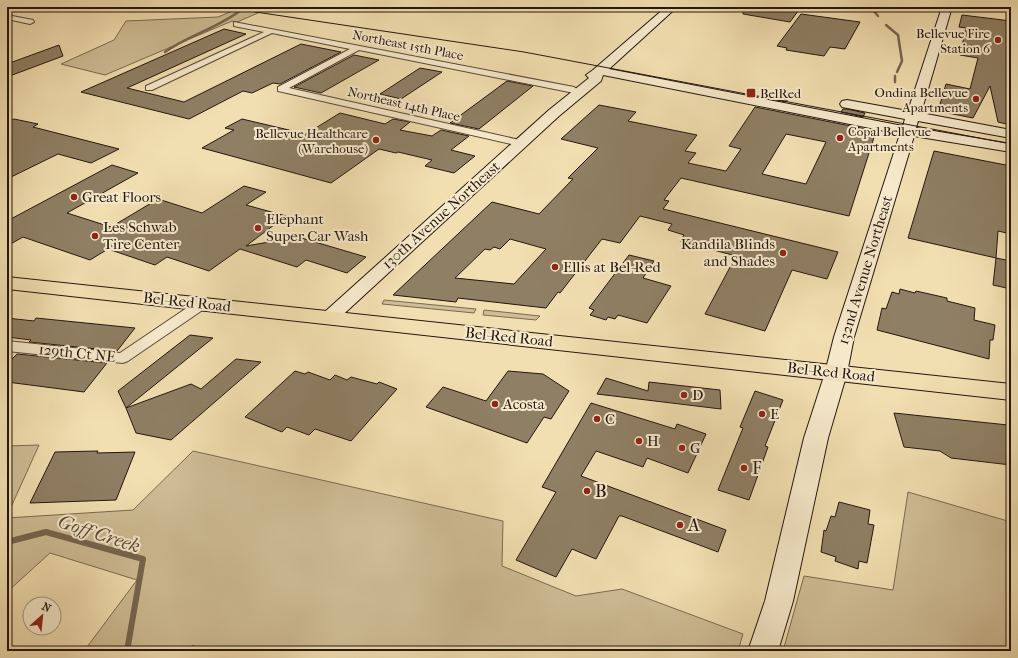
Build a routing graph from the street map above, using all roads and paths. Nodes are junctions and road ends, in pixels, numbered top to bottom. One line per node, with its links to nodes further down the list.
1 (672, 7): 8 (street, 130th Avenue Northeast)
2 (947, 7): 15 (street, 132nd Avenue Northeast)
3 (7, 17): 4 (street)
4 (30, 22)
5 (237, 24): 6 (street, Northeast 15th Place)
6 (270, 31): 7 (street, Northeast 15th Place); 11 (street)
7 (357, 48): 12 (street, Northeast 15th Place); 17 (street, Northeast 14th Place)
8 (611, 61): 9 (street); 10 (street, 130th Avenue Northeast)
9 (658, 70)
10 (598, 72): 12 (street, 130th Avenue Northeast); 14 (street, 130th Avenue Northeast); 15 (street)
11 (149, 88)
12 (574, 90): 14 (street, 130th Avenue Northeast)
13 (836, 102): 15 (street)
14 (554, 113): 17 (street, 130th Avenue Northeast)
15 (911, 124): 16 (street); 18 (street); 23 (street, 132nd Avenue Northeast)
16 (1011, 134)
17 (520, 143): 21 (street, 130th Avenue Northeast)
18 (1011, 148)
19 (7, 283): 20 (main road, Bel-Red Road)
20 (202, 304): 21 (main road, Bel-Red Road); 22 (street, 129th Ct NE)
21 (328, 318): 23 (main road, Bel-Red Road)
22 (7, 346)
23 (836, 373): 24 (main road, Bel-Red Road); 25 (street, 132nd Avenue Northeast)
24 (1011, 392)
25 (763, 651)

